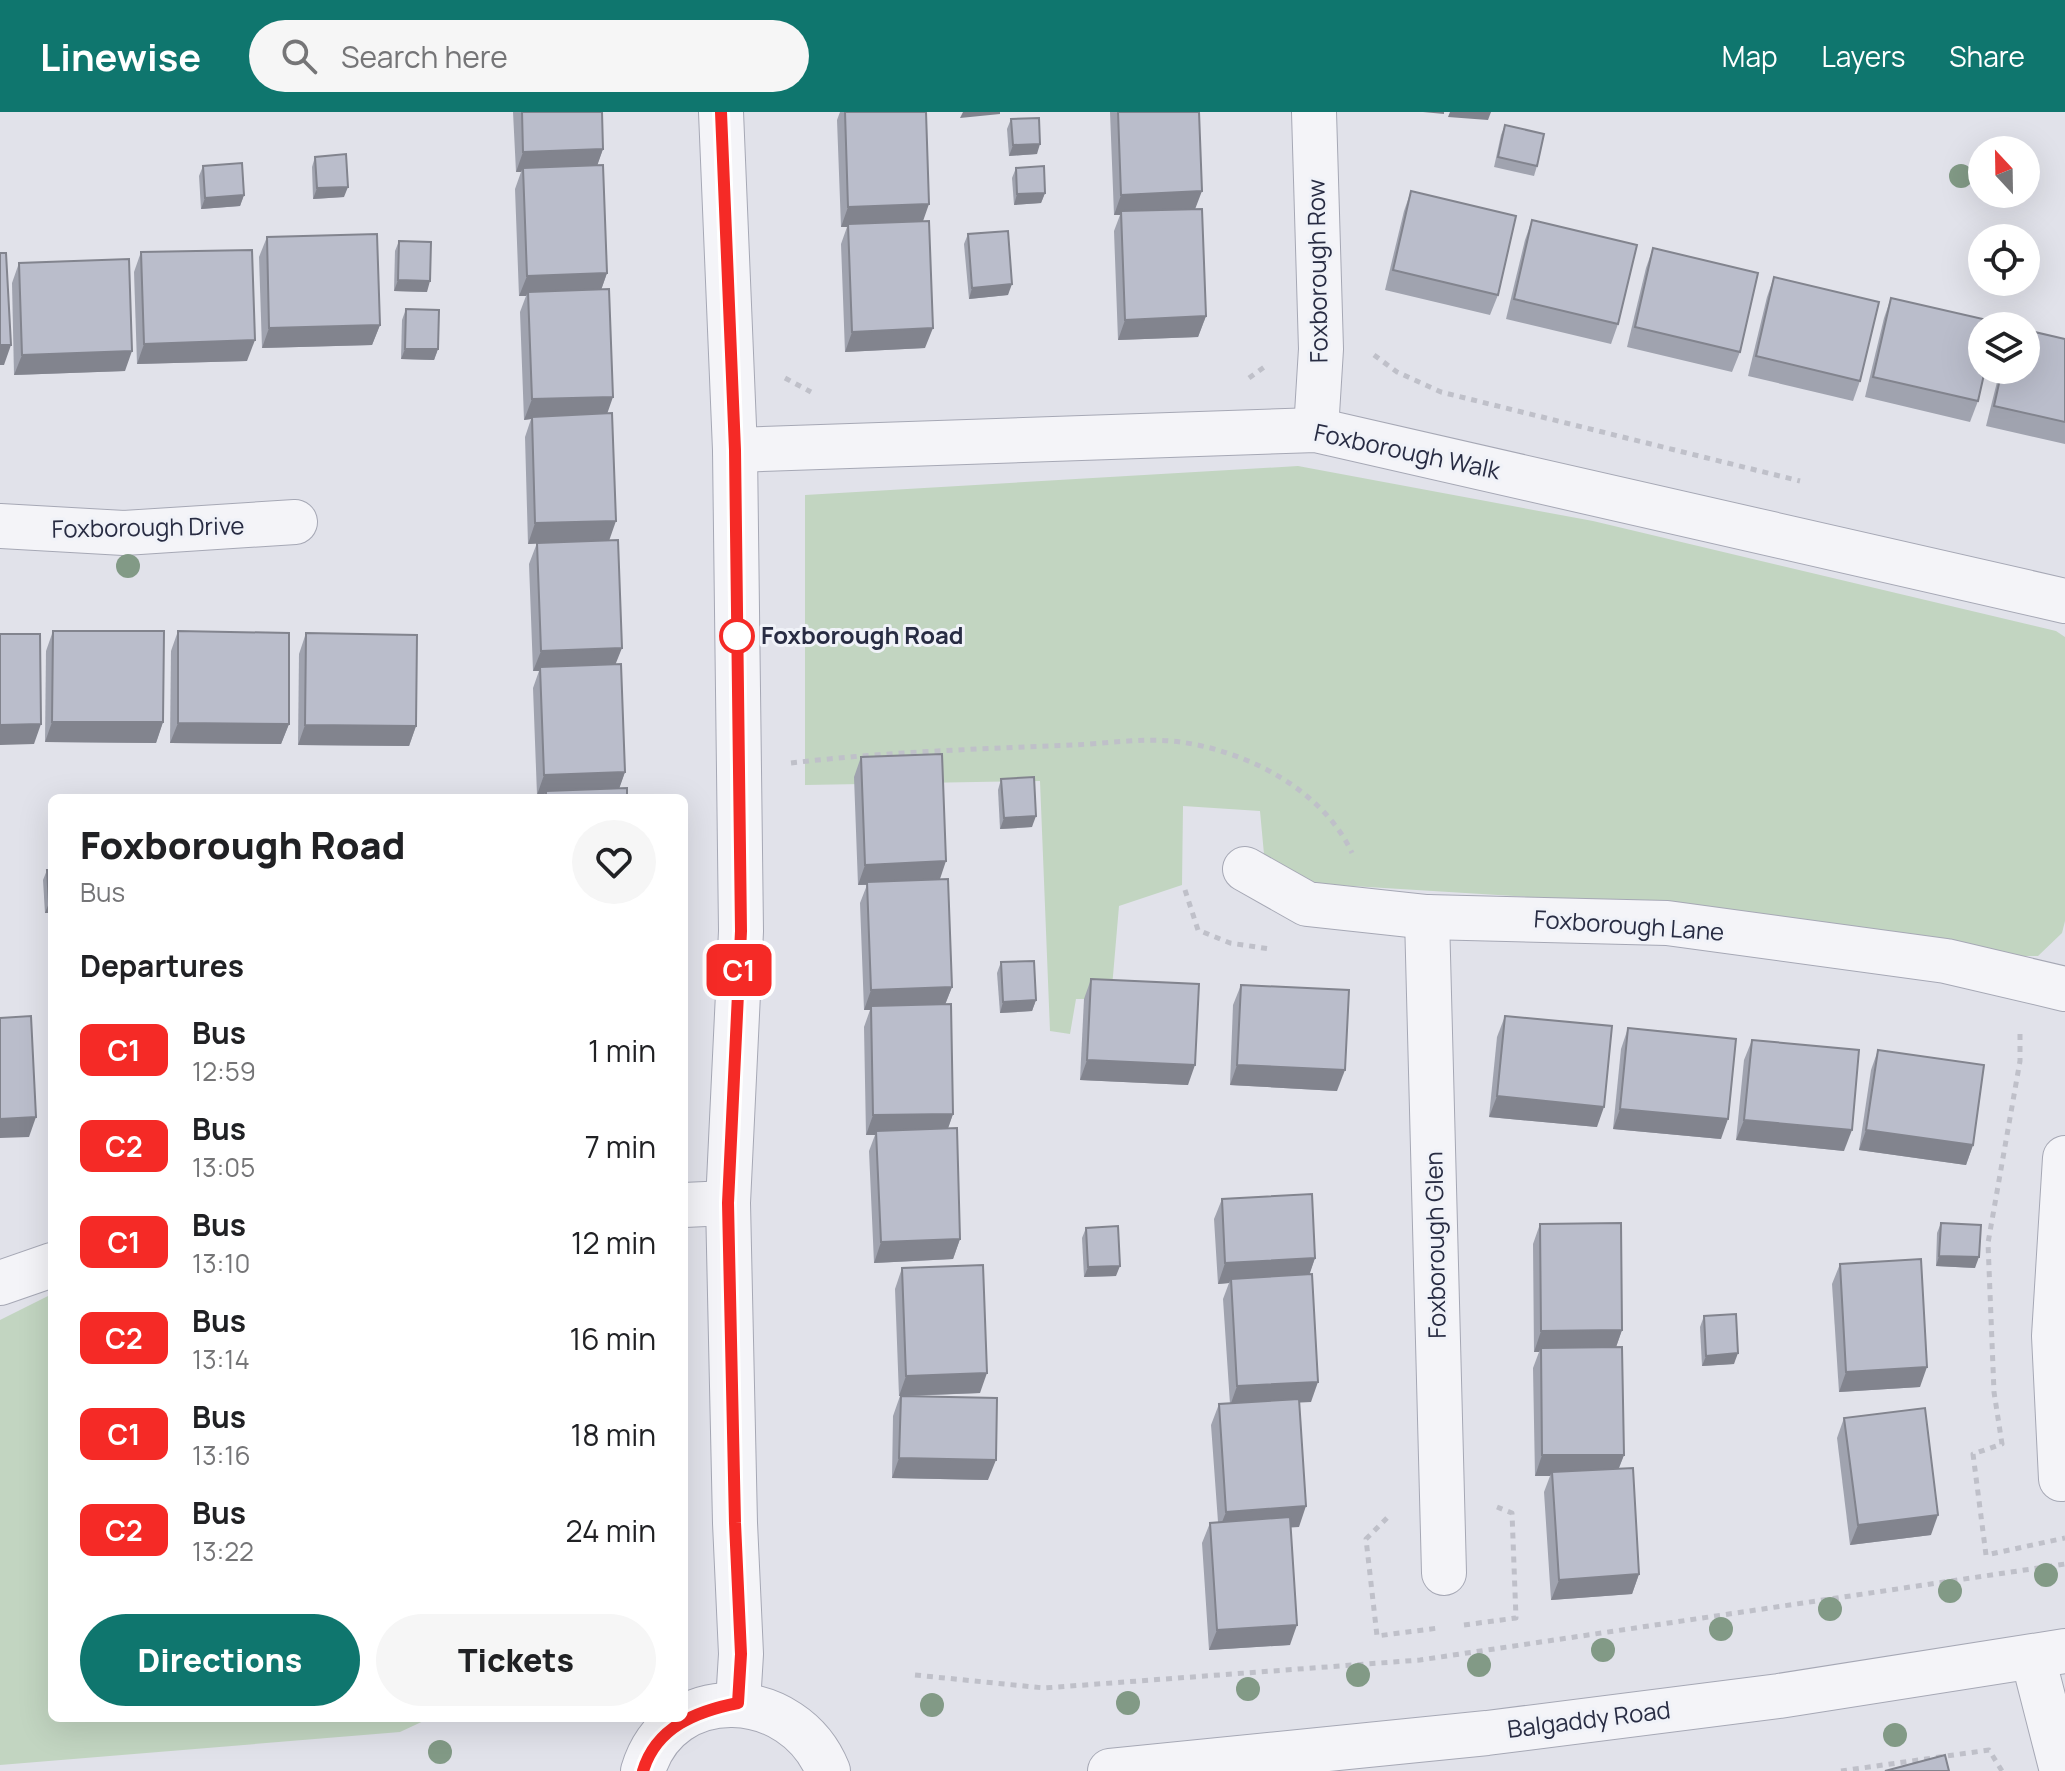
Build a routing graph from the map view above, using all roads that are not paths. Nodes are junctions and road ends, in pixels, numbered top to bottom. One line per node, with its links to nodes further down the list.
1 (721, 112): 4 (street)
2 (1314, 112): 3 (street, Foxborough Row)
3 (1316, 430): 4 (street, Foxborough Walk); 7 (street, Foxborough Walk)
4 (735, 450): 12 (street)
5 (295, 522): 6 (street, Foxborough Drive)
6 (0, 526)
7 (2065, 601)
8 (1245, 869): 9 (street, Foxborough Lane)
9 (1427, 917): 10 (street, Foxborough Lane); 17 (street, Foxborough Glen)
10 (2065, 989)
11 (2065, 1158): 16 (street)
12 (728, 1203): 13 (street); 19 (street)
13 (688, 1205)
14 (48, 1266): 15 (street)
15 (0, 1283)
16 (2061, 1479)
17 (1444, 1573)
18 (2049, 1654): 24 (street, Balgaddy Road); 25 (street)
19 (738, 1703): 20 (street); 23 (street)
20 (688, 1718)
21 (680, 1722): 22 (street)
22 (643, 1771)
23 (828, 1771)
24 (1110, 1771)
25 (2062, 1771)

